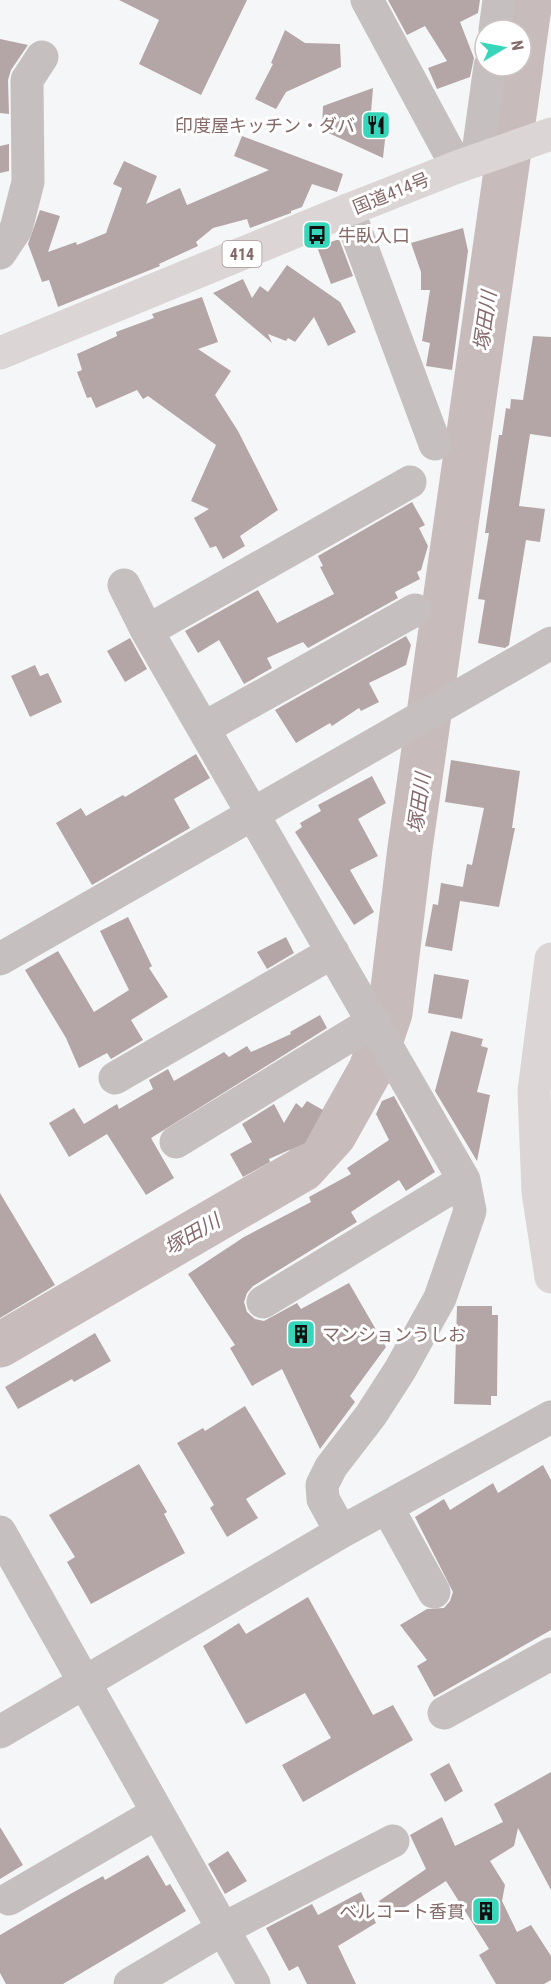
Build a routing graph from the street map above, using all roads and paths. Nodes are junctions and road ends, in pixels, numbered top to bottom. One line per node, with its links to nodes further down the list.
1 (367, 0): 7 (street)
2 (499, 0): 3 (street)
3 (497, 18)
4 (42, 57): 9 (street)
5 (488, 78): 7 (street)
6 (538, 138): 7 (highway, 国道414号 / 414)
7 (473, 161): 8 (highway, 国道414号 / 414)
8 (348, 210): 10 (highway, 国道414号 / 414); 11 (street)
9 (0, 253)
10 (0, 353)
11 (435, 444)
12 (410, 482): 15 (street)
13 (124, 585): 15 (street)
14 (415, 610): 17 (street)
15 (147, 631): 17 (street)
16 (551, 643): 18 (street)
17 (204, 728): 18 (street)
18 (253, 816): 19 (street); 20 (street)
19 (333, 952): 22 (street); 23 (street)
20 (0, 959)
21 (551, 960): 26 (highway)
22 (371, 1016): 24 (street); 25 (street)
23 (115, 1078)
24 (176, 1142)
25 (467, 1196): 27 (street); 31 (street)
26 (551, 1277)
27 (263, 1302)
28 (551, 1417): 29 (street)
29 (387, 1507): 31 (street); 32 (street)
30 (0, 1532): 34 (street)
31 (341, 1532): 34 (street)
32 (434, 1592)
33 (551, 1654): 35 (street)
34 (84, 1684): 36 (street); 37 (street)
35 (444, 1713)
36 (0, 1732)
37 (157, 1813): 39 (street); 40 (street)
38 (393, 1841): 40 (street)
39 (9, 1899)
40 (223, 1929): 41 (street); 42 (street)
41 (130, 1984)
42 (254, 1984)

